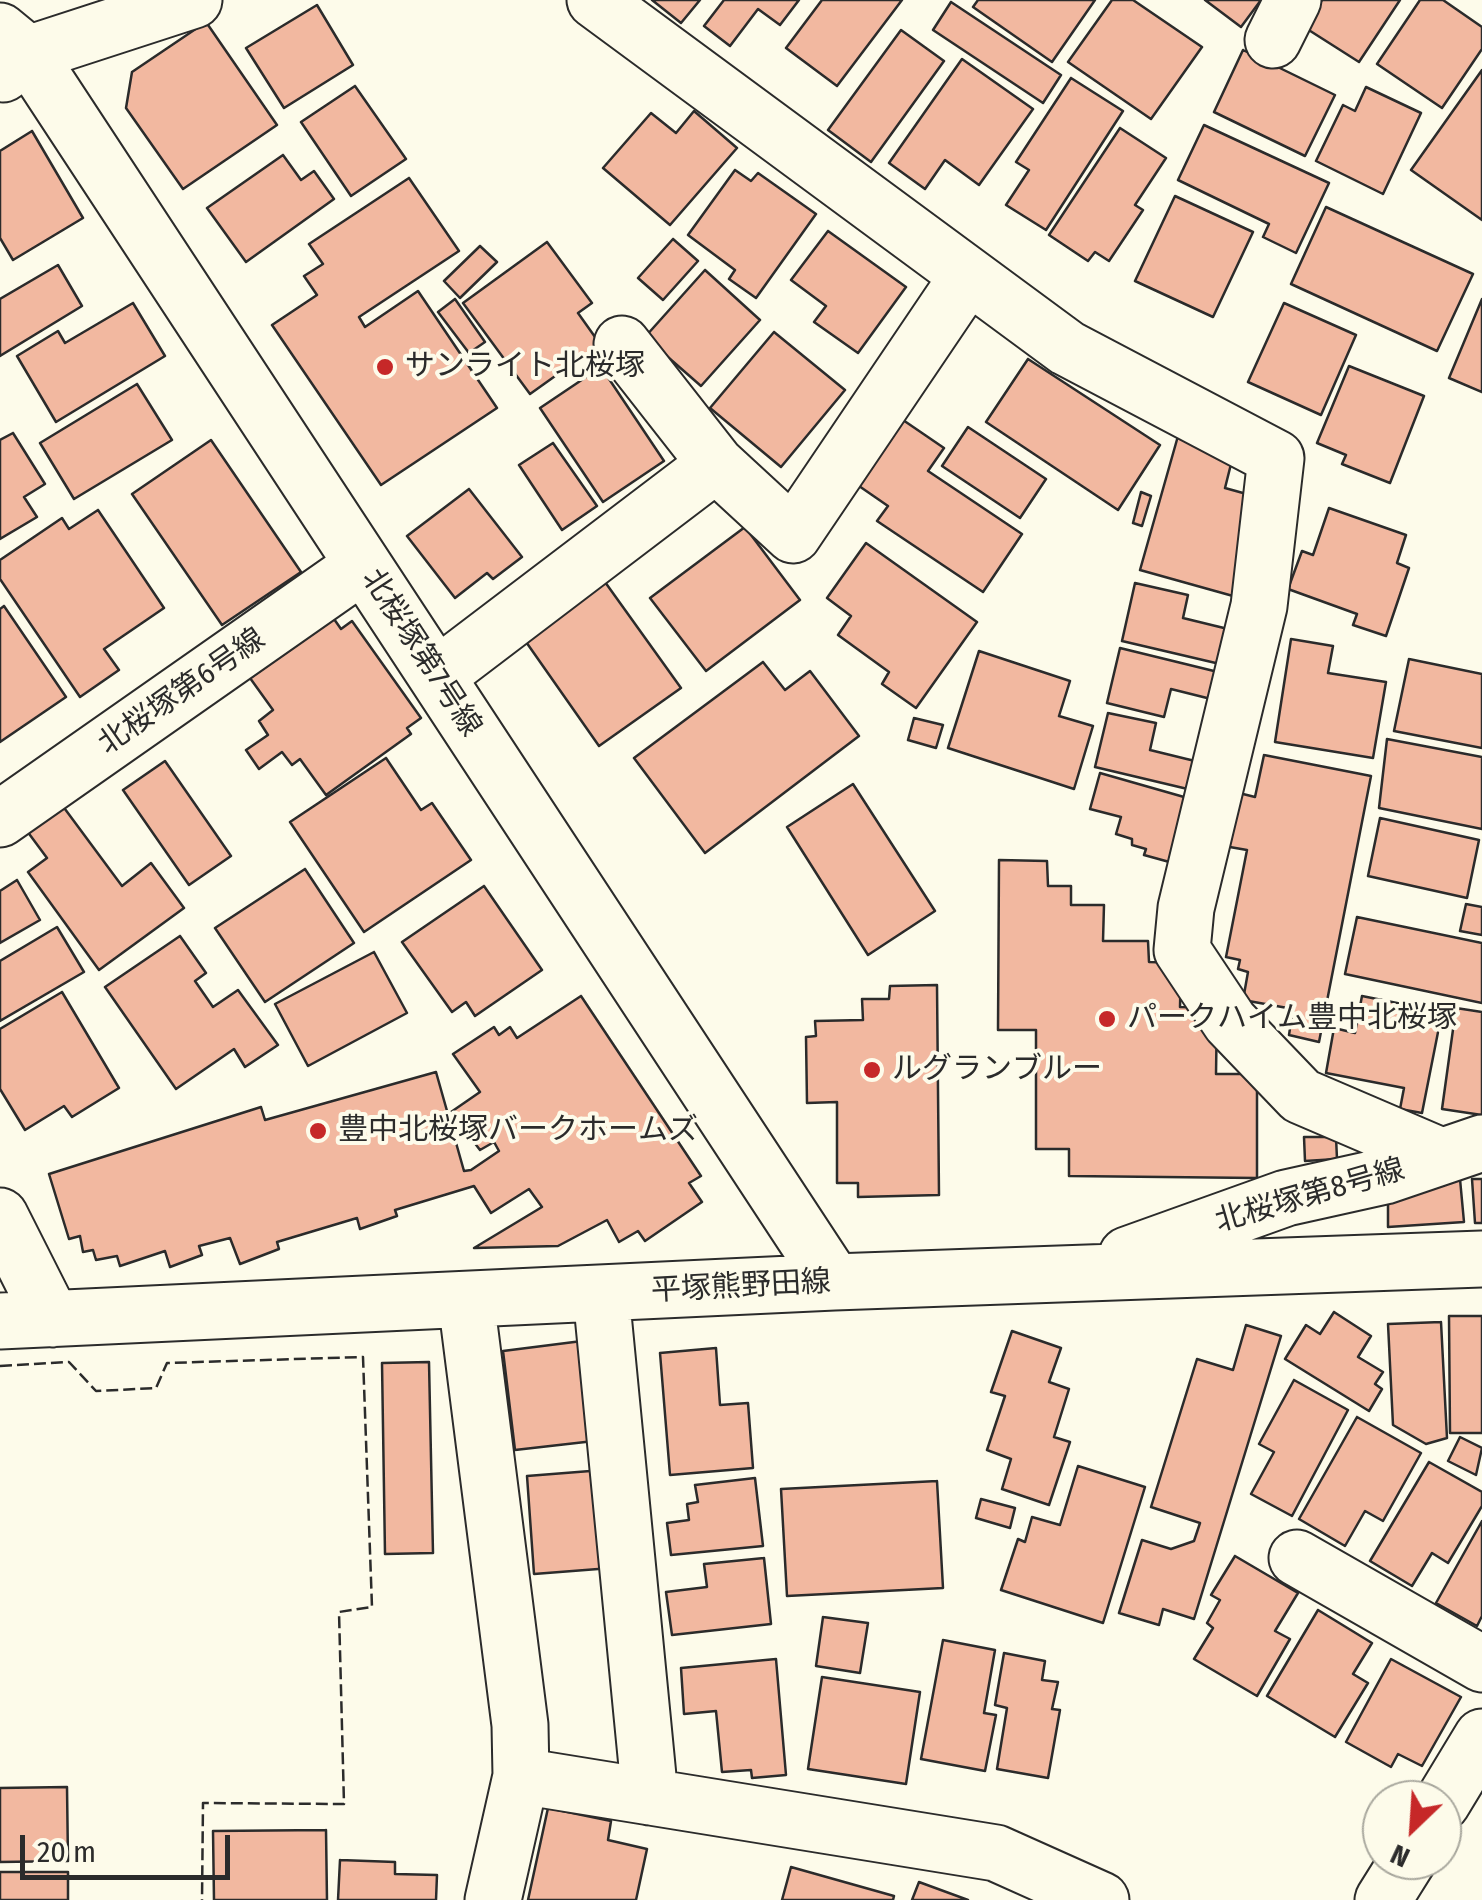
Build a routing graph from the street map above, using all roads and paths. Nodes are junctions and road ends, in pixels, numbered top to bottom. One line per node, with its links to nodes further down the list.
1 (194, 0): 3 (street)
2 (595, 0): 4 (street)
3 (9, 54): 7 (street, 北桜塚第7号線)
4 (968, 276): 6 (street); 10 (street)
5 (622, 344): 6 (street)
6 (716, 464): 8 (street)
7 (363, 565): 8 (street, 北桜塚第7号線); 9 (street, 北桜塚第6号線)
8 (437, 676): 14 (street, 北桜塚第7号線)
9 (0, 819)
10 (1462, 1150): 13 (street, 北桜塚第8号線)
11 (0, 1216): 17 (street)
12 (1482, 1259): 13 (street, 平塚熊野田線)
13 (1082, 1272): 14 (street, 平塚熊野田線)
14 (834, 1282): 15 (street, 平塚熊野田線)
15 (602, 1294): 16 (street, 平塚熊野田線); 23 (street)
16 (466, 1300): 17 (street, 平塚熊野田線); 21 (street)
17 (26, 1320)
18 (1297, 1558): 19 (street)
19 (1482, 1664)
20 (1482, 1738): 22 (street)
21 (521, 1776): 23 (street); 24 (street)
22 (1456, 1780)
23 (650, 1797): 25 (street)
24 (493, 1900)
25 (1101, 1900)

